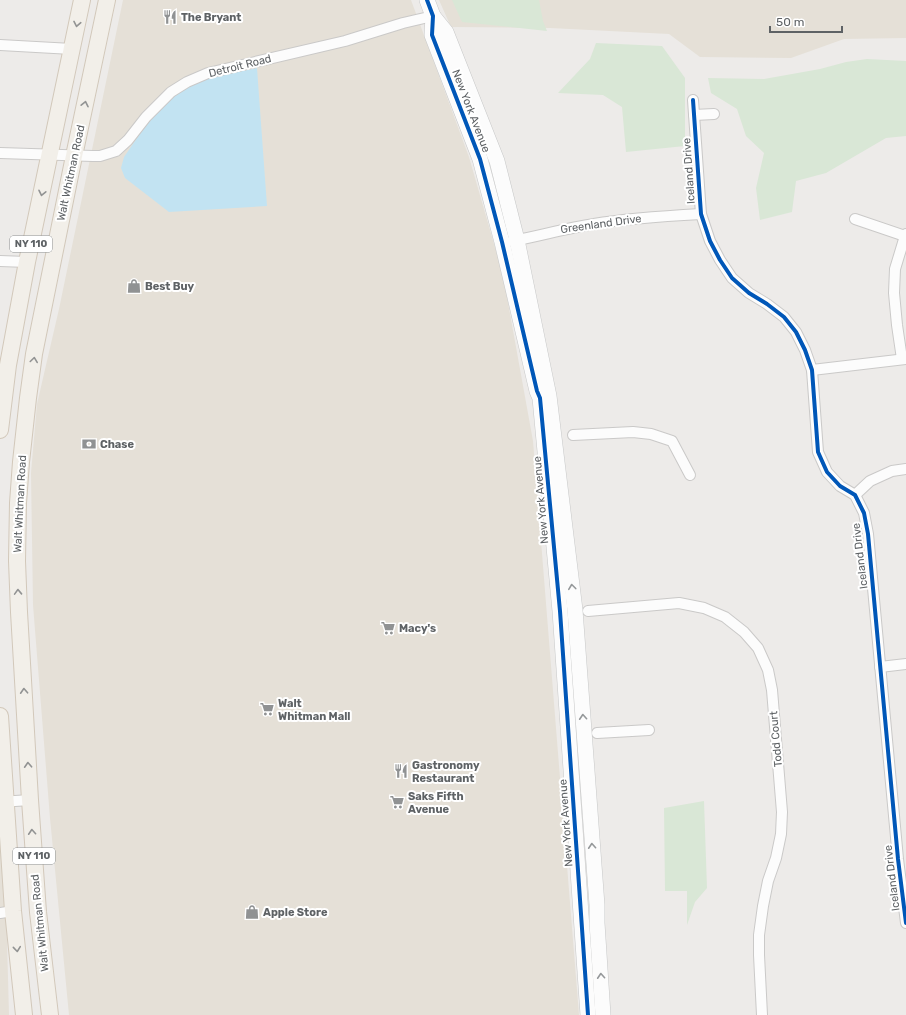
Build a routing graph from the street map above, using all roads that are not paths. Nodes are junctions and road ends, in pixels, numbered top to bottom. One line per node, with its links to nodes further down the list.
1 (82, 0): 6 (main road, NY 110, one-way to 6)
2 (107, 0): 12 (main road, Walt Whitman Road / NY 110, one-way to 2)
3 (427, 0): 4 (street, New York Avenue)
4 (433, 16): 12 (street, Detroit Road); 16 (street, New York Avenue); 17 (street, New York Avenue)
5 (0, 45): 6 (street)
6 (72, 49): 11 (main road, NY 110)
7 (692, 100): 9 (street, Iceland Drive)
8 (714, 114): 9 (street)
9 (694, 115): 13 (street, Iceland Drive)
10 (0, 153): 11 (street, Detroit Road)
11 (50, 155): 12 (street, Detroit Road); 19 (main road, NY 110, one-way to 19)
12 (74, 156): 23 (main road, Walt Whitman Road / NY 110, one-way to 12)
13 (701, 214): 16 (street, Greenland Drive); 22 (street, Iceland Drive)
14 (855, 218): 15 (street)
15 (905, 235): 20 (street)
16 (517, 240): 17 (street, Greenland Drive); 44 (street, New York Avenue, one-way to 16)
17 (502, 242): 43 (street, New York Avenue)
18 (0, 261): 19 (street)
19 (27, 262): 21 (main road, NY 110)
20 (904, 359): 22 (street)
21 (8, 365): 23 (main road); 24 (main road, NY 110)
22 (812, 370): 28 (street, Iceland Drive)
23 (26, 418): 29 (main road, Walt Whitman Road / NY 110)
24 (0, 421): 29 (main road)
25 (573, 435): 27 (street)
26 (906, 470): 28 (street)
27 (690, 475)
28 (855, 495): 32 (street, Iceland Drive)
29 (18, 503): 36 (main road, Walt Whitman Road / NY 110, one-way to 29)
30 (588, 611): 45 (street, Todd Court)
31 (906, 664): 32 (street)
32 (880, 667): 38 (street, Iceland Drive)
33 (0, 716): 37 (main road, NY 110)
34 (649, 730): 35 (street)
35 (597, 733)
36 (30, 800): 37 (street); 42 (main road, Walt Whitman Road / NY 110, one-way to 36)
37 (3, 802): 39 (main road, NY 110)
38 (902, 858): 40 (street, Iceland Drive)
39 (6, 912): 41 (main road, NY 110, one-way to 41)
40 (906, 923)
41 (24, 1015)
42 (50, 1015)
43 (588, 1015)
44 (603, 1015)
45 (762, 1015)

